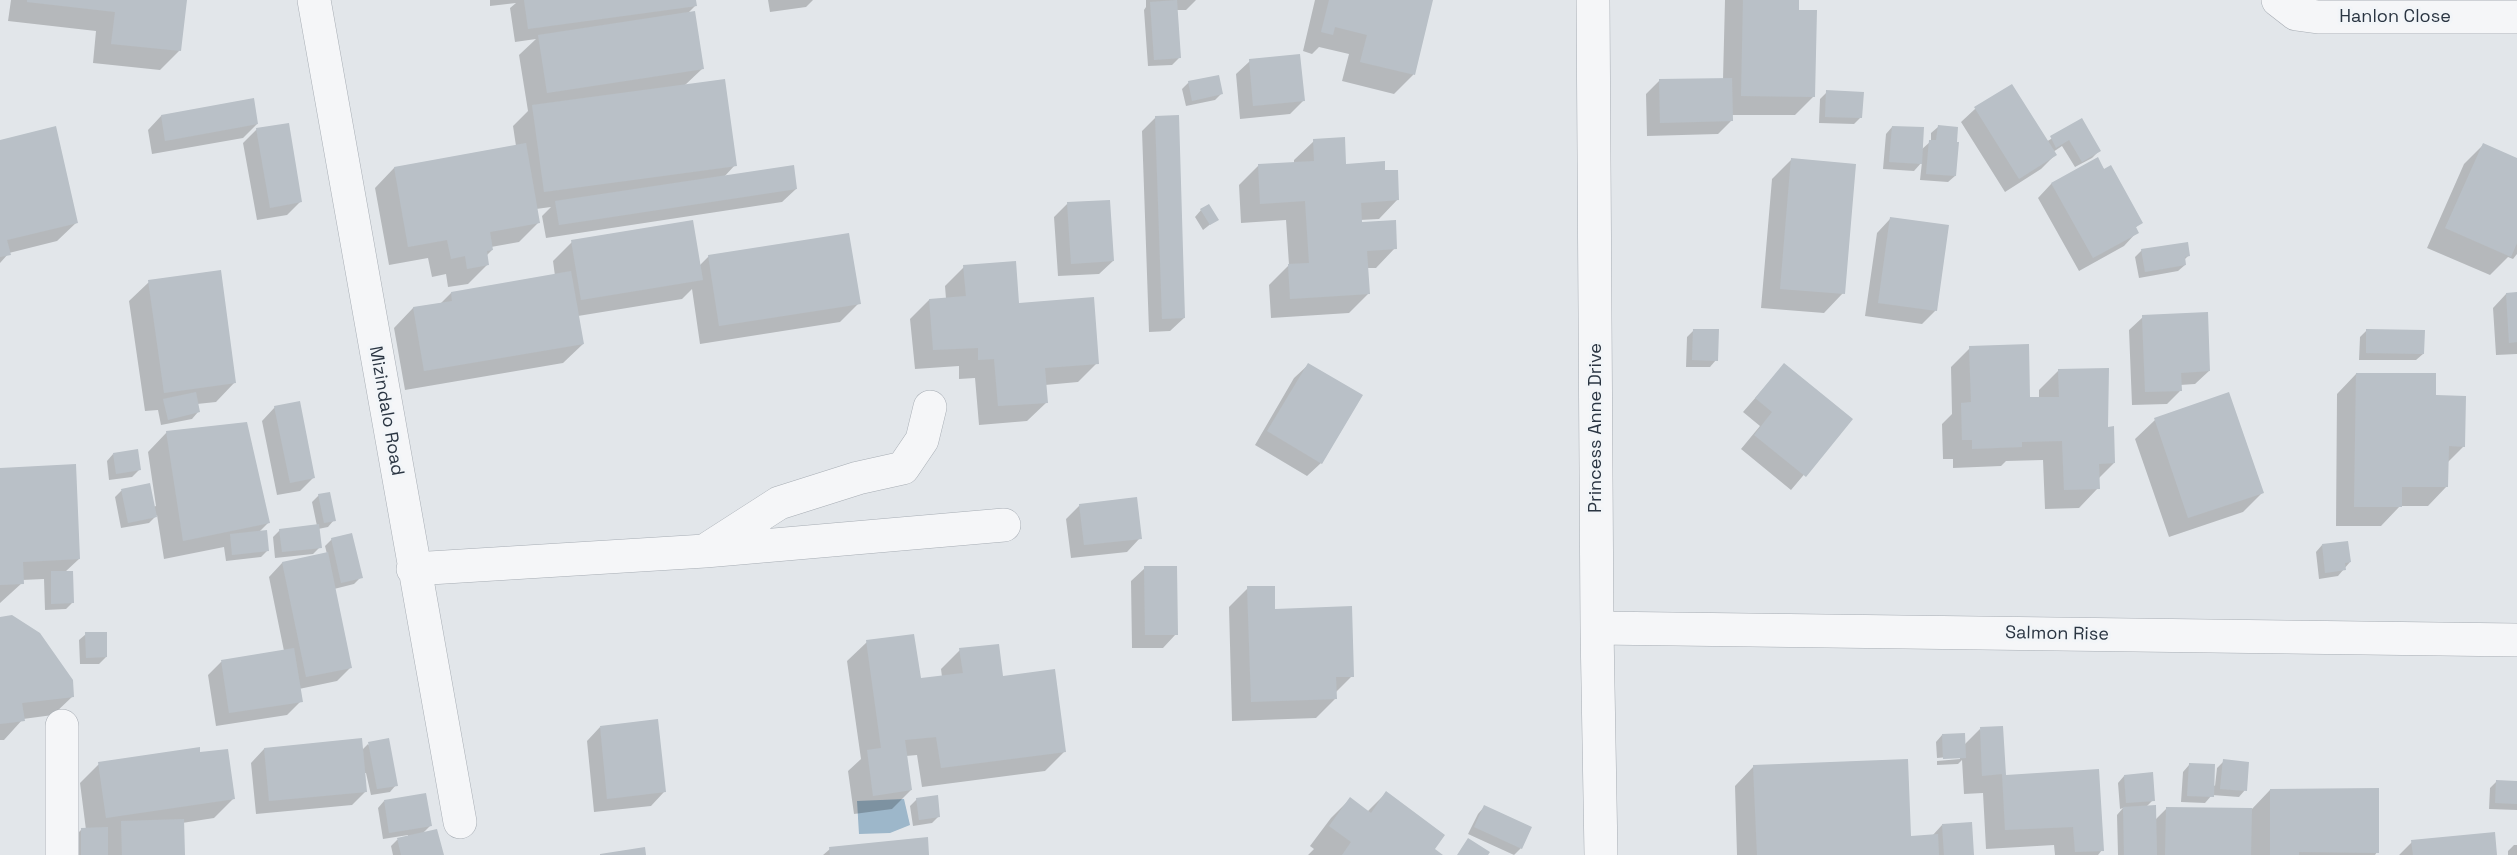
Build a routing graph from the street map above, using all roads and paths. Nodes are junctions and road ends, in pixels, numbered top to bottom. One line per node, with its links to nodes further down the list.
1 (314, 0): 8 (street, Mizindalo Road)
2 (1593, 0): 9 (street, Princess Anne Drive)
3 (2278, 0): 4 (street, Hanlon Close)
4 (2517, 17)
5 (930, 407): 7 (street)
6 (1004, 525): 7 (street)
7 (705, 551): 8 (street)
8 (413, 569): 12 (street, Mizindalo Road)
9 (1597, 628): 10 (street, Salmon Rise); 14 (street, Princess Anne Drive)
10 (2517, 640)
11 (62, 726): 13 (street)
12 (460, 822)
13 (62, 855)
14 (1601, 855)

